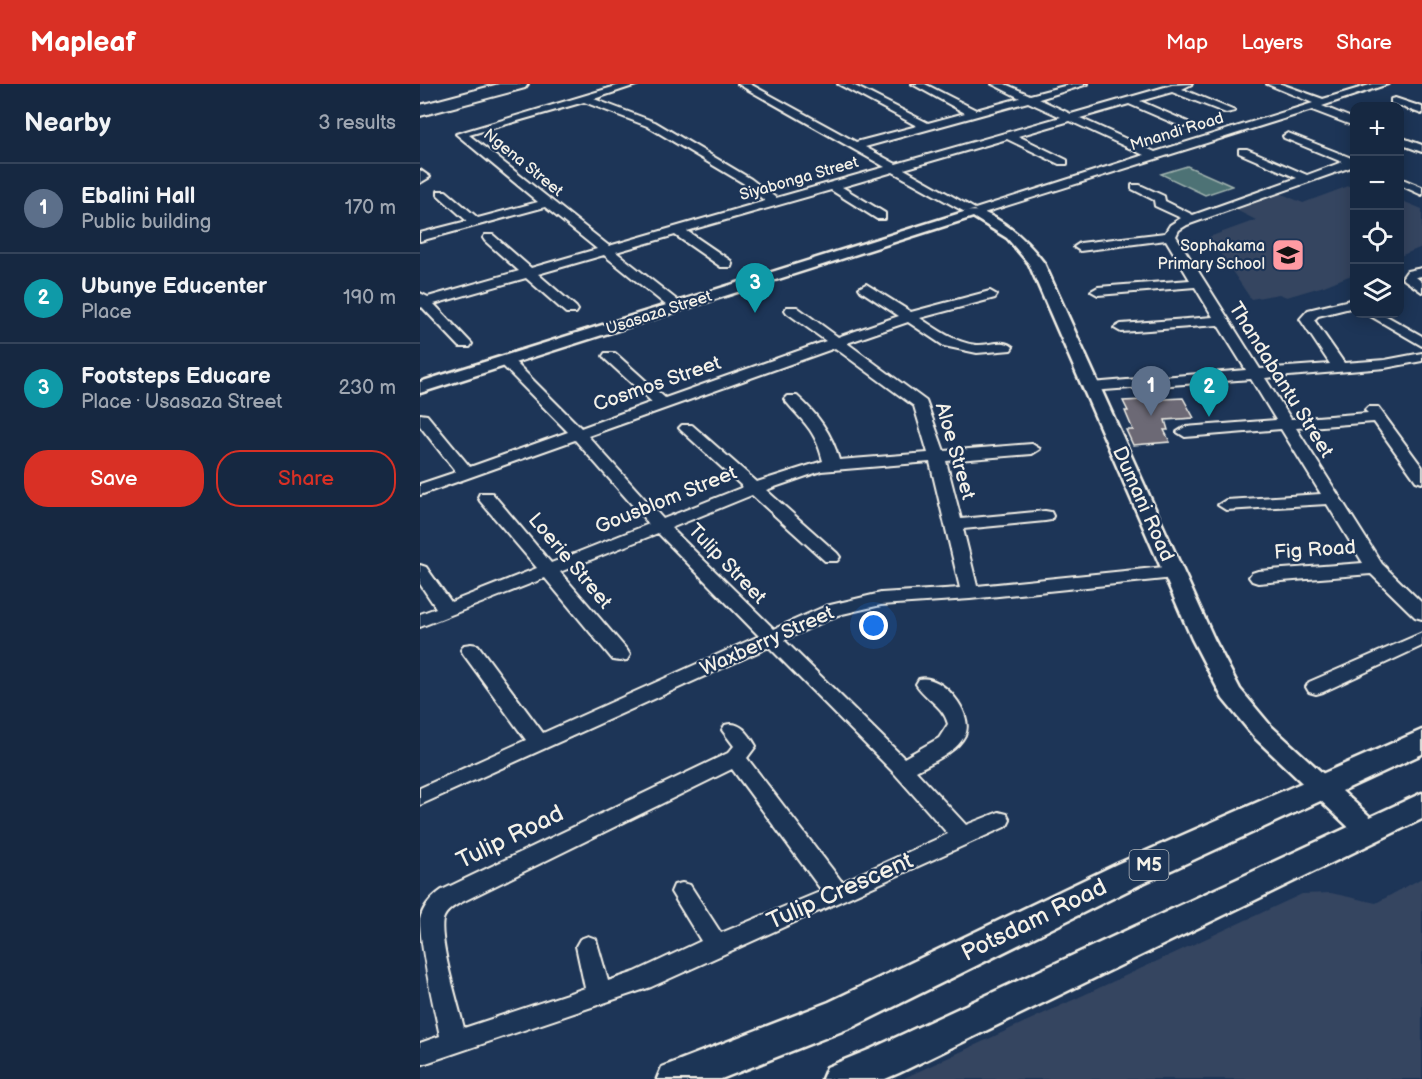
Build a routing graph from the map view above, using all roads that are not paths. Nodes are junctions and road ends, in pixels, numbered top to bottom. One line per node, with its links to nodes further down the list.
1 (475, 84): 14 (highway)
2 (519, 84): 20 (highway)
3 (634, 84): 13 (street, Ngena Street)
4 (743, 84): 33 (street, Dumani Road)
5 (843, 84): 27 (street)
6 (917, 84): 23 (street)
7 (997, 84): 15 (street)
8 (1083, 84): 15 (street)
9 (1186, 84): 12 (street, Siyabonga Street)
10 (1272, 84): 18 (street)
11 (1383, 84): 18 (street, Mnandi Road)
12 (1172, 88): 16 (street, Siyabonga Street); 21 (street)
13 (584, 98): 48 (street, Ngena Street); 49 (street)
14 (420, 99)
15 (1029, 99): 23 (street); 24 (street)
16 (1129, 100): 24 (street, Siyabonga Street); 26 (street)
17 (1395, 101): 22 (street)
18 (1324, 103): 19 (street, Mnandi Road)
19 (1312, 106): 25 (street); 36 (street, Mnandi Road)
20 (420, 111)
21 (1230, 111)
22 (1422, 111)
23 (976, 114): 27 (street)
24 (1068, 117): 28 (street, Siyabonga Street); 36 (street)
25 (1350, 121)
26 (1184, 124)
27 (926, 126): 33 (street)
28 (1008, 135): 38 (street); 40 (street, Siyabonga Street)
29 (1288, 136): 37 (street)
30 (1422, 138): 31 (street)
31 (1404, 142)
32 (1404, 144): 34 (street)
33 (855, 146): 40 (street, Dumani Road)
34 (1422, 149)
35 (1243, 151): 41 (street)
36 (1155, 156): 50 (street, Mnandi Road)
37 (1350, 160)
38 (1063, 162)
39 (1350, 163): 41 (street)
40 (895, 169): 44 (street, Siyabonga Street); 50 (street, Dumani Road)
41 (1308, 178): 52 (street)
42 (1421, 181): 43 (street)
43 (1404, 183): 46 (street)
44 (833, 186): 49 (street, Siyabonga Street); 51 (street)
45 (1136, 187): 52 (street)
46 (1422, 190)
47 (442, 193): 53 (street)
48 (547, 203): 53 (street); 59 (street, Ngena Street)
49 (775, 203): 54 (street, Siyabonga Street)
50 (974, 213): 72 (street, Usasaza Street); 88 (street, Dumani Road)
51 (881, 216)
52 (1192, 219): 55 (street)
53 (477, 222): 56 (street)
54 (677, 230): 59 (street, Siyabonga Street); 60 (street)
55 (1170, 236): 58 (street); 63 (street, Thandabantu Street)
56 (420, 237)
57 (489, 238): 62 (street)
58 (1080, 247)
59 (606, 250): 62 (street, Siyabonga Street); 72 (street, Ngena Street)
60 (726, 264)
61 (1422, 272): 65 (street)
62 (528, 273): 70 (street, Siyabonga Street); 73 (street)
63 (1199, 283): 66 (street); 77 (street, Thandabantu Street)
64 (866, 288): 75 (street)
65 (1422, 288)
66 (1098, 291)
67 (1340, 293): 69 (street)
68 (990, 295): 75 (street, Cosmos Street)
69 (1350, 299)
70 (422, 301): 81 (street)
71 (1350, 303): 86 (street)
72 (677, 307): 85 (street, Usasaza Street)
73 (571, 310)
74 (792, 310): 79 (street, Aloe Street)
75 (908, 317): 79 (street, Cosmos Street); 82 (street)
76 (1381, 318): 80 (street)
77 (1222, 321): 78 (street); 87 (street, Thandabantu Street)
78 (1121, 328)
79 (839, 342): 91 (street, Cosmos Street); 98 (street, Aloe Street)
80 (1422, 342)
81 (465, 344)
82 (1006, 347)
83 (610, 356): 91 (street)
84 (1422, 357): 86 (street)
85 (506, 361): 89 (street, Usasaza Street); 96 (street, Tulip Street)
86 (1339, 367): 87 (street)
87 (1256, 374): 88 (street); 93 (street, Thandabantu Street)
88 (1091, 387): 114 (street, Dumani Road)
89 (420, 388)
90 (792, 399): 99 (street)
91 (663, 405): 96 (street, Cosmos Street)
92 (422, 418): 100 (street)
93 (1287, 423): 95 (street); 101 (street); 105 (street, Thandabantu Street)
94 (687, 428): 102 (street)
95 (1185, 432)
96 (578, 434): 100 (street, Cosmos Street); 109 (street, Tulip Street)
97 (1032, 449): 98 (street, Gousblom Street)
98 (937, 456): 99 (street, Gousblom Street); 108 (street, Aloe Street)
99 (832, 463): 102 (street, Gousblom Street)
100 (466, 473): 103 (street, Cosmos Street)
101 (1422, 478)
102 (754, 489): 109 (street, Gousblom Street); 110 (street)
103 (420, 490)
104 (486, 497): 113 (street, Loerie Street)
105 (1330, 499): 106 (street); 111 (street, Thandabantu Street)
106 (1226, 505)
107 (1046, 516): 108 (street)
108 (953, 525): 116 (street, Aloe Street)
109 (661, 527): 113 (street, Gousblom Street); 120 (street, Tulip Street)
110 (831, 557)
111 (1375, 568): 115 (street, Fig Road); 118 (street, Thandabantu Street)
112 (420, 571): 117 (street)
113 (549, 571): 117 (street, Gousblom Street); 123 (street, Loerie Street)
114 (1174, 572): 116 (street, Waxberry Street); 131 (street, Dumani Road)
115 (1258, 577)
116 (970, 593): 120 (street, Waxberry Street)
117 (447, 610): 119 (street, Gousblom Street)
118 (1422, 613)
119 (420, 621)
120 (771, 639): 128 (street, Waxberry Street); 130 (street)
121 (1422, 639): 125 (street)
122 (471, 650): 128 (street)
123 (620, 655)
124 (926, 684): 130 (street)
125 (1316, 687)
126 (732, 730): 129 (street)
127 (1422, 741): 131 (main road, Potsdam Road / M5)
128 (539, 743): 132 (street, Waxberry Street)
129 (735, 758): 138 (street); 142 (street, Tulip Road)
130 (902, 770): 136 (street)
131 (1322, 786): 135 (street, Dumani Road); 144 (main road, Potsdam Road / M5)
132 (420, 797)
133 (1422, 805): 135 (main road)
134 (999, 819): 136 (street, Tulip Crescent)
135 (1370, 831): 145 (main road)
136 (962, 835): 138 (street, Tulip Crescent)
137 (682, 892): 139 (street)
138 (838, 894): 139 (street, Tulip Crescent)
139 (716, 945): 141 (street, Tulip Crescent)
140 (588, 946): 141 (street)
141 (599, 995): 142 (street, Tulip Crescent)
142 (454, 1042): 143 (street, Tulip Crescent)
143 (420, 1054)
144 (676, 1079)
145 (841, 1079)

